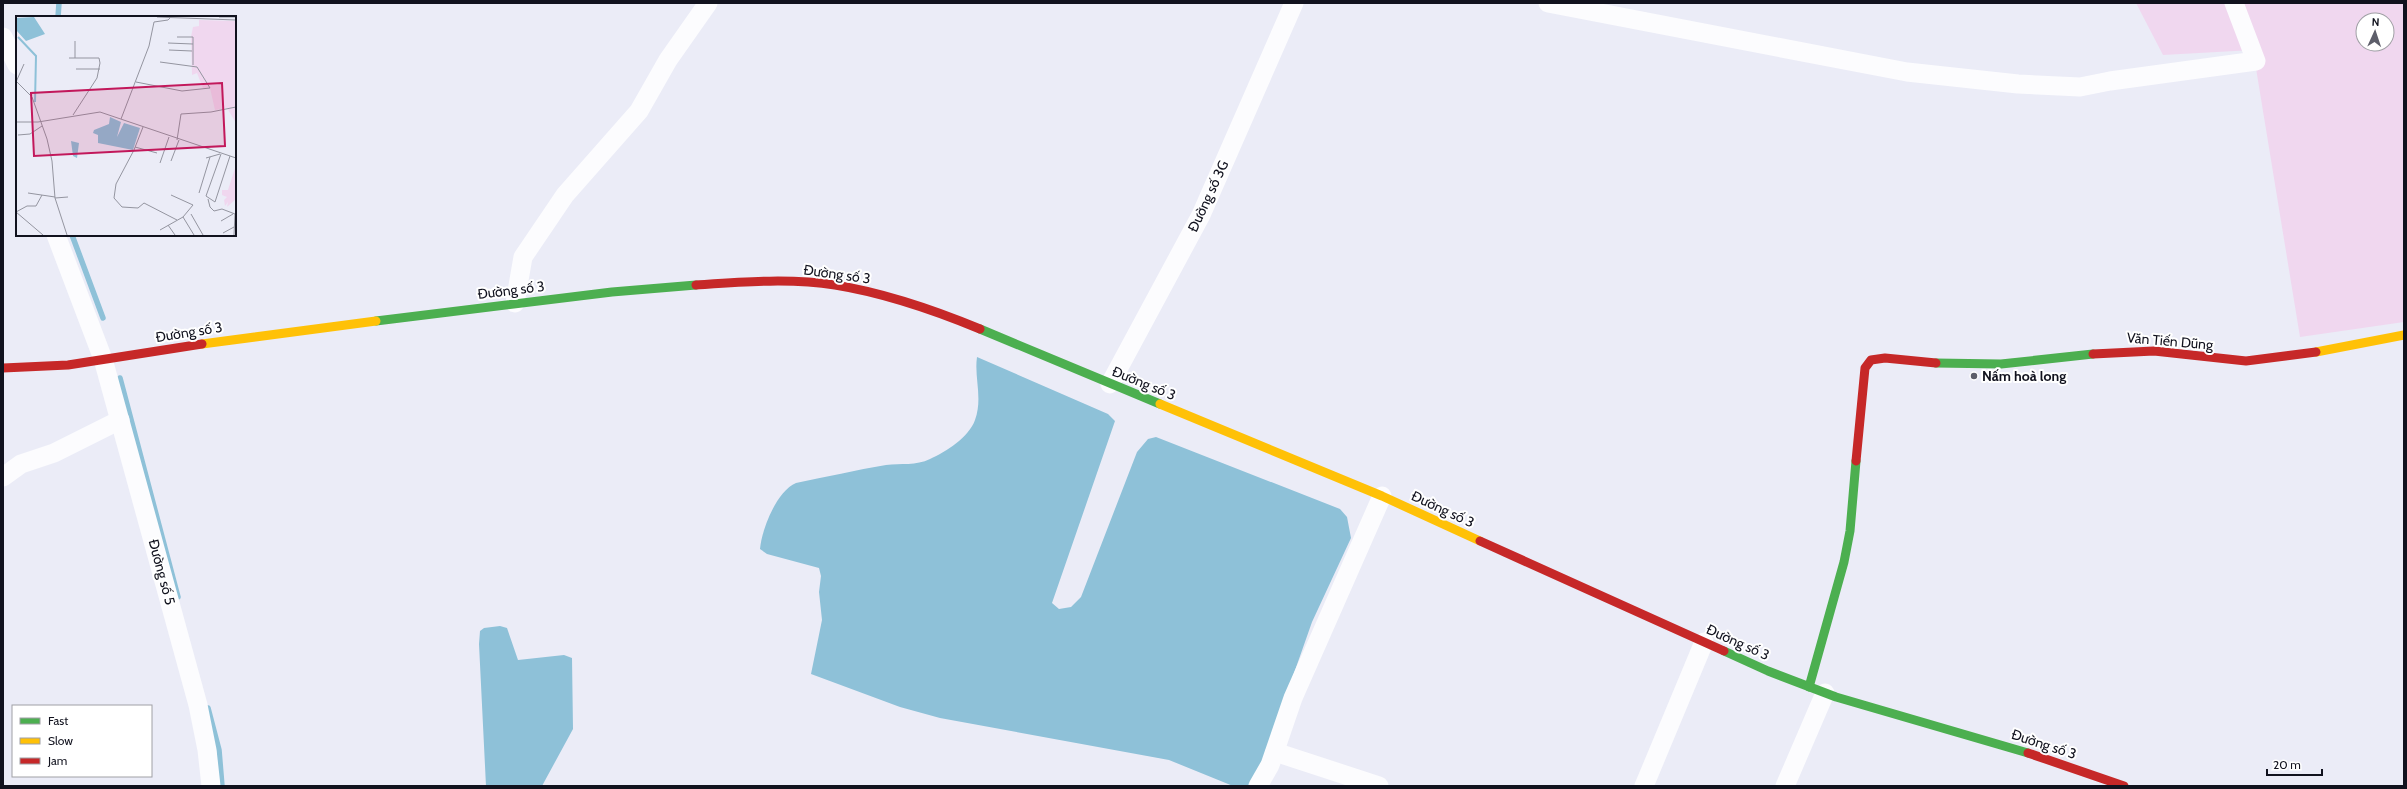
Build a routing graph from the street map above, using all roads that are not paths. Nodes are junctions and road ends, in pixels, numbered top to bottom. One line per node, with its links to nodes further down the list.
1 (708, 3): 8 (street)
2 (1294, 3): 12 (street, Đường số 3G)
3 (1548, 3): 4 (street)
4 (2234, 3)
5 (3, 37): 6 (street)
6 (16, 63)
7 (56, 236): 10 (street, Đường số 5)
8 (515, 303): 10 (street, Đường số 3); 12 (street, Đường số 3)
9 (2404, 335): 17 (street, Văn Tiến Dũng)
10 (103, 359): 11 (street, Đường số 3); 13 (street, Đường số 5)
11 (3, 368)
12 (1110, 384): 15 (street, Đường số 3)
13 (120, 420): 14 (street); 19 (street, Đường số 5)
14 (3, 477)
15 (1382, 496): 16 (street, Đường số 3); 18 (street)
16 (1704, 642): 17 (street, Đường số 3); 22 (street)
17 (1817, 690): 23 (street); 24 (street, Đường số 3)
18 (1274, 752): 20 (street); 21 (street)
19 (211, 786)
20 (1258, 786)
21 (1379, 786)
22 (1644, 786)
23 (1785, 786)
24 (2124, 786)

